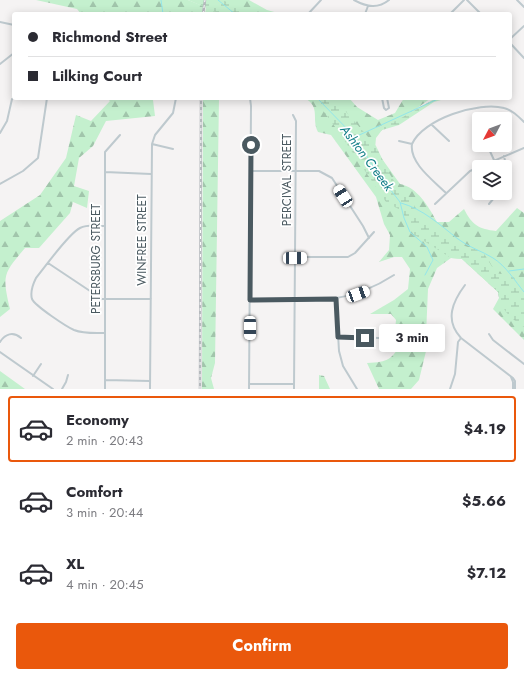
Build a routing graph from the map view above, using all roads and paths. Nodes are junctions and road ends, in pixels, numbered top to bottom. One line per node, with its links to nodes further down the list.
1 (321, 0): 9 (street)
2 (354, 0): 7 (street)
3 (389, 0): 7 (street)
4 (464, 0): 11 (street)
5 (468, 0): 12 (street)
6 (518, 0): 8 (street)
7 (368, 6): 10 (street)
8 (524, 7)
9 (310, 12)
10 (366, 12)
11 (452, 12)
12 (479, 12)
13 (0, 22): 14 (street)
14 (12, 25)
15 (524, 26): 16 (street)
16 (512, 37)
17 (512, 45): 19 (street)
18 (12, 55): 20 (street)
19 (524, 58)
20 (0, 64)
21 (12, 99): 31 (street)
22 (47, 100): 49 (street)
23 (176, 100): 36 (street, WINFREE STREET)
24 (250, 100): 44 (street)
25 (382, 100): 26 (street)
26 (387, 100)
27 (294, 115): 46 (street, PERCIVAL STREET)
28 (524, 122): 29 (street)
29 (432, 125): 35 (street); 37 (street)
30 (0, 126): 31 (street)
31 (3, 128): 32 (street)
32 (0, 133)
33 (120, 135): 47 (street, PETERSBURG STREET)
34 (399, 140): 37 (street)
35 (449, 141)
36 (152, 144): 39 (street); 48 (street, WINFREE STREET)
37 (412, 144): 50 (street)
38 (524, 148): 41 (street)
39 (172, 149)
40 (490, 152): 42 (street)
41 (504, 156): 42 (street); 43 (street)
42 (494, 160)
43 (505, 160)
44 (251, 170): 46 (street); 64 (street)
45 (472, 170): 50 (street)
46 (296, 171): 56 (street); 57 (street, PERCIVAL STREET)
47 (105, 172): 48 (street); 54 (street, PETERSBURG STREET)
48 (151, 174): 62 (street, WINFREE STREET)
49 (0, 184)
50 (446, 193): 52 (street)
51 (492, 200): 53 (street)
52 (435, 204)
53 (489, 204)
54 (105, 226): 58 (street); 61 (street, PETERSBURG STREET)
55 (374, 232): 56 (street)
56 (369, 238): 57 (street)
57 (295, 258): 65 (street, PERCIVAL STREET)
58 (48, 263): 61 (street); 66 (street)
59 (394, 275): 63 (street)
60 (465, 285): 71 (street)
61 (106, 299): 62 (street); 66 (street, PETERSBURG STREET)
62 (151, 299): 79 (street, WINFREE STREET)
63 (336, 299): 65 (street); 68 (street)
64 (250, 300): 65 (street); 80 (street)
65 (295, 300): 81 (street, PERCIVAL STREET)
66 (105, 334): 78 (street, PETERSBURG STREET)
67 (489, 334): 75 (street)
68 (338, 337): 70 (street); 88 (street)
69 (21, 338): 72 (street)
70 (379, 338)
71 (460, 338): 89 (street); 90 (street)
72 (0, 342)
73 (0, 352): 77 (street)
74 (41, 364): 77 (street)
75 (524, 364)
76 (68, 375): 83 (street)
77 (33, 376): 82 (street)
78 (105, 380): 79 (street); 84 (street, PETERSBURG STREET)
79 (150, 381): 85 (street, WINFREE STREET)
80 (249, 384): 81 (street); 86 (street)
81 (294, 384): 87 (street, PERCIVAL STREET)
82 (52, 389)
83 (62, 389)
84 (105, 389)
85 (150, 389)
86 (249, 389)
87 (294, 389)
88 (357, 389)
89 (450, 389)
90 (514, 389)

